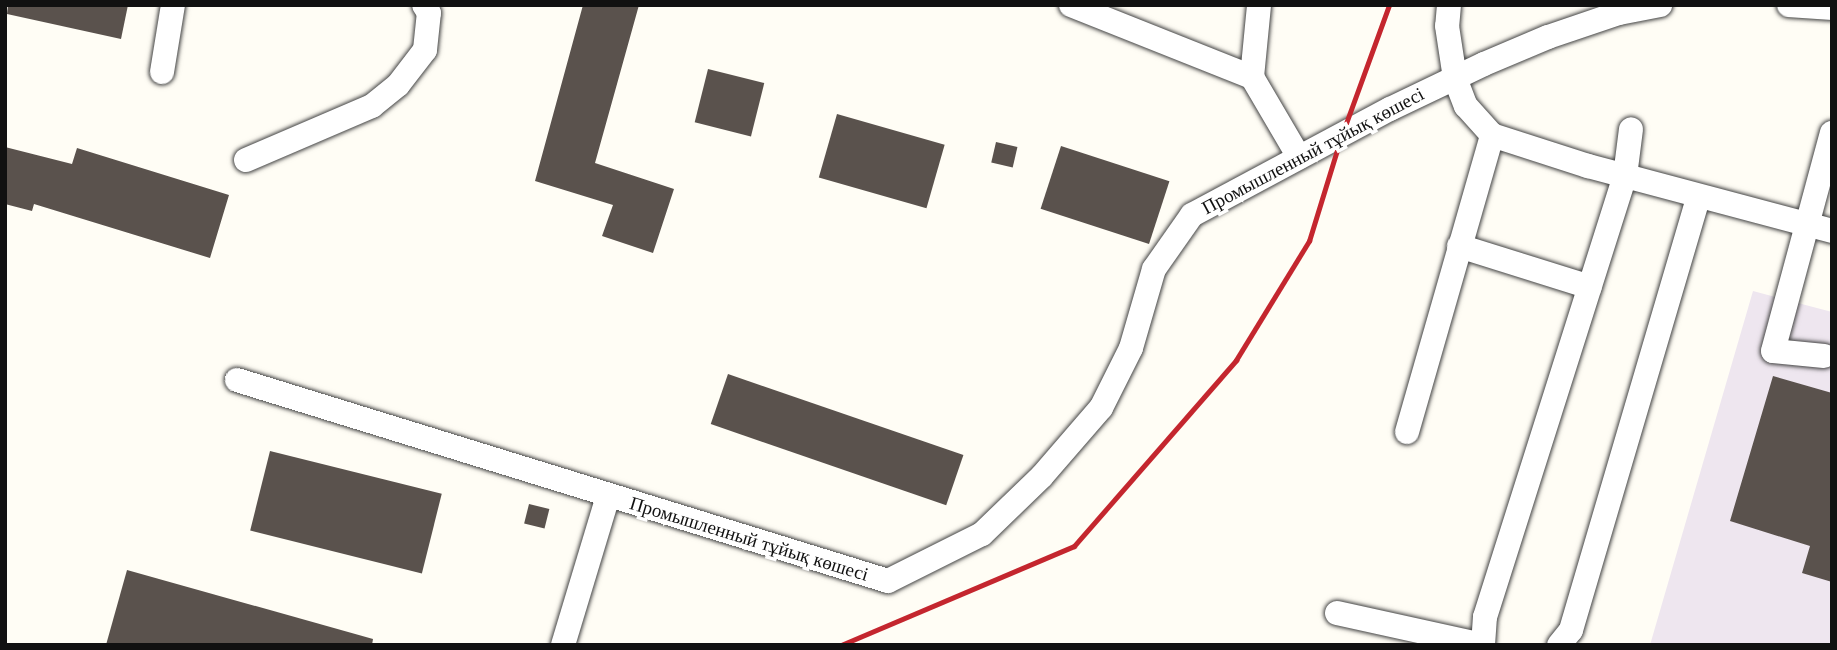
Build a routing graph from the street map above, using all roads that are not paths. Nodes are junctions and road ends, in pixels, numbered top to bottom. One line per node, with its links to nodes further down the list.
1 (173, 5): 9 (lane)
2 (424, 5): 16 (lane)
3 (1072, 5): 10 (lane)
4 (1259, 5): 10 (lane)
5 (1449, 5): 11 (lane)
6 (1660, 5): 11 (lane, Промышленный тұйық көшесі)
7 (1789, 5): 8 (lane)
8 (1832, 8)
9 (162, 72)
10 (1252, 77): 15 (lane)
11 (1455, 78): 14 (lane); 15 (lane, Промышленный тұйық көшесі)
12 (1632, 129): 17 (lane)
13 (1832, 133): 19 (lane)
14 (1492, 135): 17 (lane); 21 (lane)
15 (1299, 158): 26 (lane, Промышленный тұйық көшесі)
16 (246, 160)
17 (1625, 177): 18 (lane); 22 (lane)
18 (1699, 196): 19 (lane); 30 (lane)
19 (1805, 225): 20 (lane); 23 (lane)
20 (1832, 231)
21 (1459, 246): 22 (lane); 25 (lane)
22 (1590, 287): 29 (lane)
23 (1824, 356)
24 (237, 380): 26 (lane, Промышленный тұйық көшесі)
25 (1408, 432)
26 (608, 496): 28 (lane)
27 (1337, 613): 29 (lane)
28 (563, 645)
29 (1483, 645)
30 (1559, 645)

